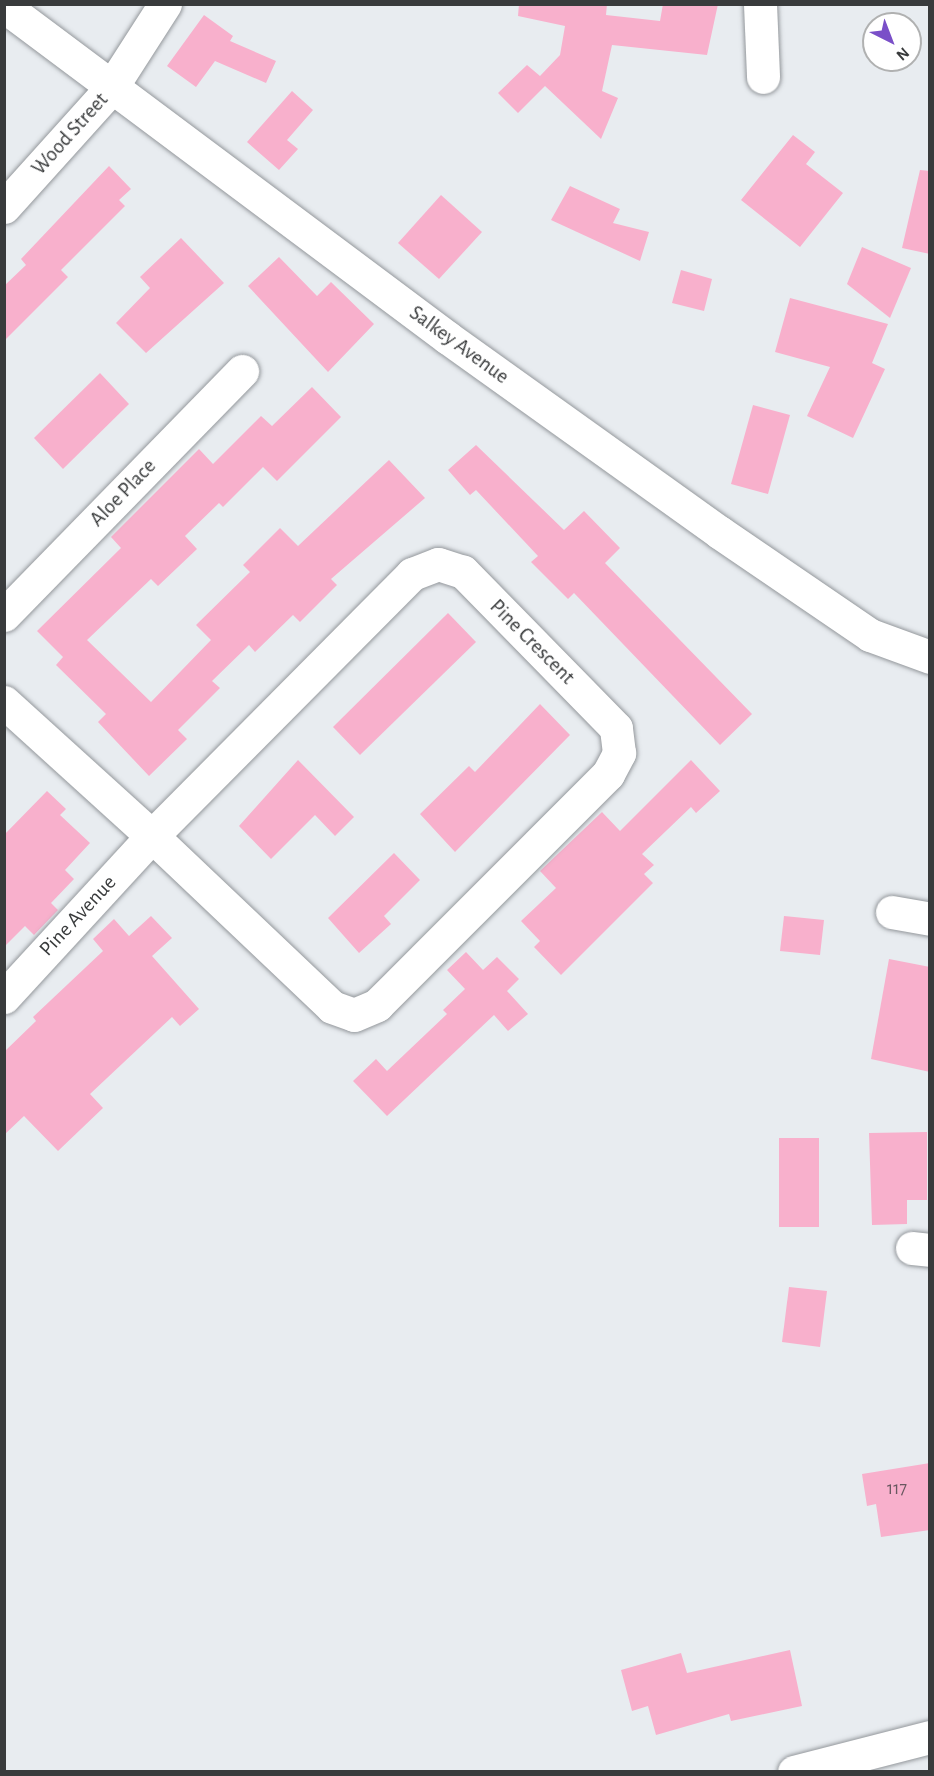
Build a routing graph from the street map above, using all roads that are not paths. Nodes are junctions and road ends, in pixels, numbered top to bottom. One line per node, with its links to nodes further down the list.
1 (165, 4): 5 (street, Wood Street)
2 (760, 4): 4 (street)
3 (4, 6): 5 (street, Salkey Avenue)
4 (763, 77)
5 (111, 88): 6 (street, Wood Street); 9 (street, Salkey Avenue)
6 (4, 207)
7 (242, 371): 8 (street, Aloe Place)
8 (4, 615)
9 (930, 657)
10 (4, 702): 11 (street)
11 (152, 836): 11 (street, Pine Crescent); 14 (street, Pine Avenue)
12 (892, 912): 13 (street)
13 (930, 919)
14 (4, 997)
15 (930, 1737): 16 (street)
16 (794, 1772)

